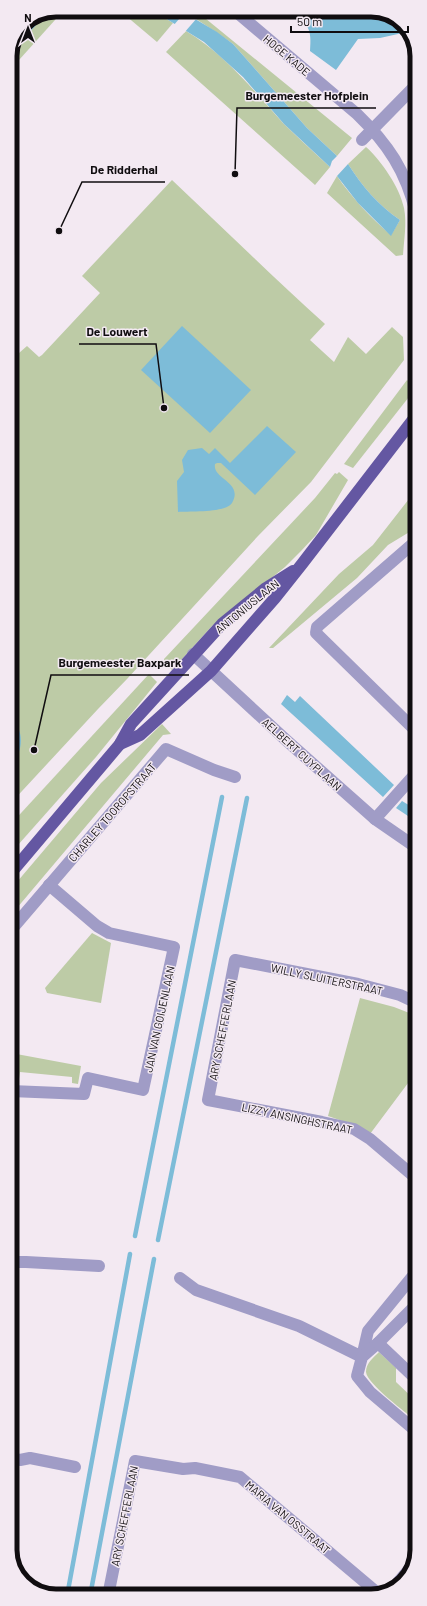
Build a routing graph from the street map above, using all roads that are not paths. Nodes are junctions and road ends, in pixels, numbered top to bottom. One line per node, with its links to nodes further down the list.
1 (242, 17): 3 (street, HOGE KADE)
2 (410, 91): 3 (street)
3 (373, 130): 4 (street); 5 (street, HOGE KADE)
4 (362, 140)
5 (410, 186)
6 (410, 424): 8 (main road, ANTONIUSLAAN)
7 (410, 546): 11 (street)
8 (302, 564): 9 (main road, ANTONIUSLAAN); 10 (main road, ANTONIUSLAAN)
9 (193, 654): 10 (street, AELBERT CUYPLAAN); 12 (main road, ANTONIUSLAAN)
10 (211, 671): 12 (main road, ANTONIUSLAAN); 15 (street, AELBERT CUYPLAAN)
11 (410, 725)
12 (120, 744): 17 (main road, ANTONIUSLAAN)
13 (235, 777): 18 (street, CHARLEY TOOROPSTRAAT)
14 (410, 779): 15 (street)
15 (375, 818): 16 (street, AELBERT CUYPLAAN)
16 (410, 843)
17 (17, 865)
18 (49, 885): 19 (street, CHARLEY TOOROPSTRAAT); 22 (street, JAN VAN GOIJENLAAN)
19 (17, 922)
20 (235, 960): 21 (street, WILLY SLUITERSTRAAT); 23 (street, ARY SCHEFFERLAAN)
21 (410, 1000)
22 (17, 1091)
23 (208, 1100): 24 (street, LIZZY ANSINGHSTRAAT)
24 (410, 1173)
25 (17, 1262): 26 (street)
26 (99, 1266)
27 (180, 1278): 31 (street)
28 (410, 1280): 31 (street)
29 (410, 1311): 30 (street)
30 (378, 1343): 31 (street); 32 (street)
31 (362, 1357): 33 (street)
32 (410, 1373)
33 (410, 1426)
34 (17, 1459): 36 (street)
35 (135, 1461): 37 (street, ARY SCHEFFERLAAN); 38 (street, MARIA VAN OSSTRAAT)
36 (75, 1467)
37 (109, 1589)
38 (373, 1589)

